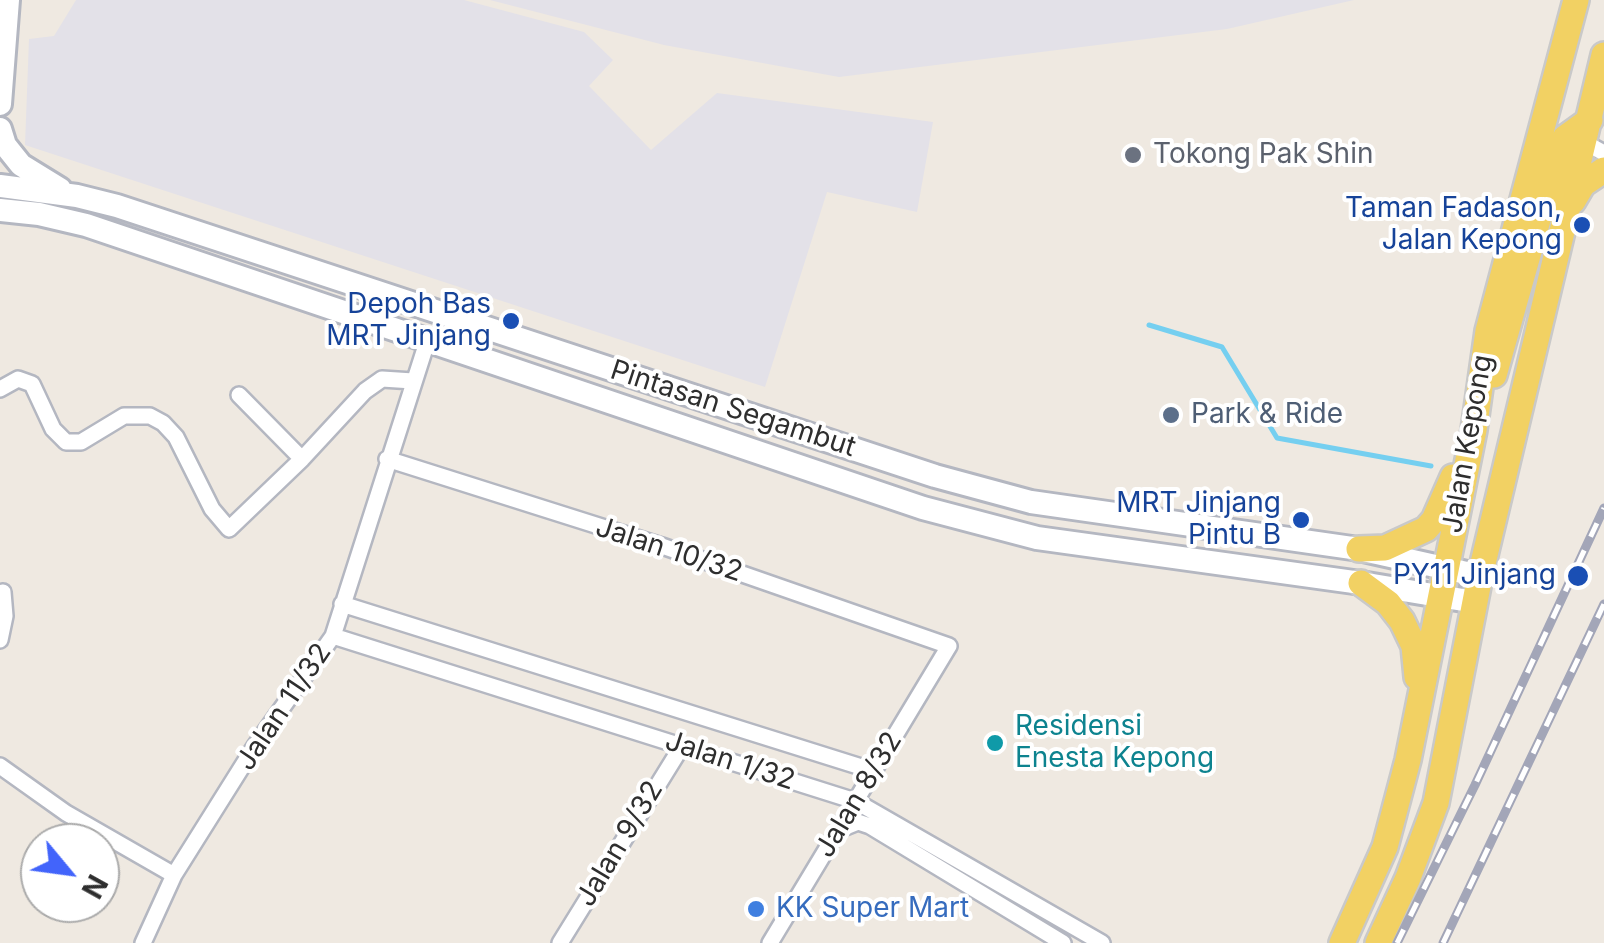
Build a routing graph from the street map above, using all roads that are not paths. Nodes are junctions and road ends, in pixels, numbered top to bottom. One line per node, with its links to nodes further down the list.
1 (8, 0): 5 (main road)
2 (1576, 0): 18 (main road, Jalan Kepong)
3 (1583, 0): 7 (main road)
4 (1604, 55): 7 (main road, Jalan Kepong)
5 (0, 104)
6 (0, 129): 10 (main road)
7 (1591, 135): 11 (main road, Jalan Kepong); 18 (main road)
8 (1604, 170): 11 (main road)
9 (0, 186): 10 (main road, Pintasan Segambut)
10 (77, 196): 13 (main road, Pintasan Segambut)
11 (1569, 209): 23 (main road, Jalan Kepong)
12 (0, 210): 14 (main road, Pintasan Segambut)
13 (329, 277): 14 (main road); 21 (main road, Pintasan Segambut)
14 (427, 342): 15 (street, Jalan 11/32); 24 (main road, Pintasan Segambut)
15 (413, 382): 19 (street); 20 (street, Jalan 11/32)
16 (0, 390): 19 (street)
17 (239, 395): 19 (street)
18 (1474, 430): 21 (main road); 22 (main road, Jalan Kepong)
19 (302, 459)
20 (387, 459): 28 (street, Jalan 11/32); 31 (street, Jalan 10/32)
21 (1360, 549): 22 (main road, Pintasan Segambut)
22 (1444, 568): 23 (main road, Pintasan Segambut); 26 (main road, Jalan Kepong)
23 (1480, 576): 27 (main road, Jalan Kepong)
24 (1361, 583): 26 (main road, Pintasan Segambut); 32 (main road)
25 (3, 592): 30 (street)
26 (1439, 596): 27 (main road, Pintasan Segambut); 32 (main road, Jalan Kepong)
27 (1474, 602): 47 (main road, Jalan Kepong)
28 (342, 604): 29 (street, Jalan 11/32); 35 (street)
29 (333, 636): 33 (street, Jalan 1/32); 38 (street, Jalan 11/32)
30 (0, 640)
31 (949, 646): 35 (street, Jalan 8/32)
32 (1419, 702): 39 (main road, Jalan Kepong)
33 (682, 746): 36 (street, Jalan 1/32); 41 (street, Jalan 9/32)
34 (0, 766): 38 (street)
35 (874, 771): 36 (street, Jalan 8/32)
36 (856, 801): 37 (street, Jalan 8/32); 44 (street, Jalan 1/32)
37 (838, 830): 42 (street, Jalan 8/32); 43 (street)
38 (174, 875): 40 (street, Jalan 11/32)
39 (1368, 886): 45 (street); 46 (main road, Jalan Kepong)
40 (142, 943)
41 (560, 943)
42 (770, 943)
43 (1063, 943)
44 (1102, 943)
45 (1335, 943)
46 (1342, 943)
47 (1378, 943)

